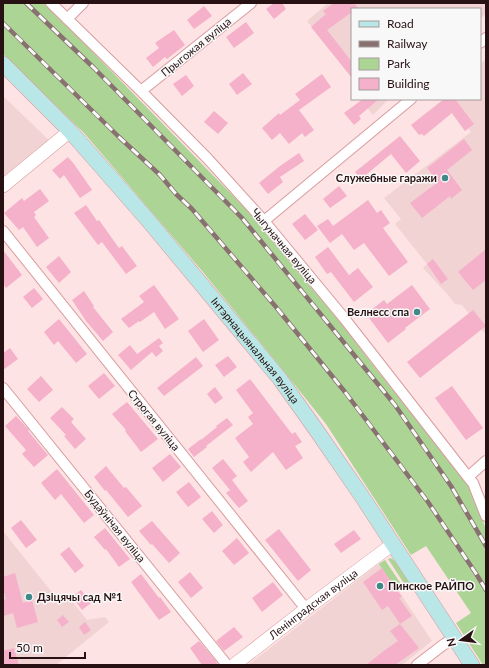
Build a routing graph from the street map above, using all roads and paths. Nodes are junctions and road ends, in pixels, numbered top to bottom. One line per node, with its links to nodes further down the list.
1 (51, 3): 4 (street, Чыгуначная вуліца)
2 (83, 3): 4 (street)
3 (251, 3): 6 (street, Прыгожая вуліца)
4 (67, 19): 6 (street, Чыгуначная вуліца)
5 (3, 64): 8 (main road, Інтэрнацыянальная вуліца)
6 (142, 91): 10 (street, Чыгуначная вуліца)
7 (410, 100): 10 (street)
8 (70, 131): 9 (street); 16 (main road, Інтэрнацыянальная вуліца)
9 (3, 186)
10 (264, 221): 14 (street, Чыгуначная вуліца)
11 (3, 231): 17 (street, Строгая вуліца)
12 (3, 388): 19 (street, Будаўнічая вуліца)
13 (486, 461): 14 (street)
14 (468, 477): 15 (street, Чыгуначная вуліца)
15 (486, 516)
16 (393, 544): 17 (street, Ленінградская вуліца); 18 (main road, Інтэрнацыянальная вуліца)
17 (306, 609): 20 (street, Ленінградская вуліца)
18 (454, 638): 21 (street); 22 (main road, Інтэрнацыянальная вуліца)
19 (227, 665)
20 (234, 665)
21 (417, 665)
22 (472, 665)

